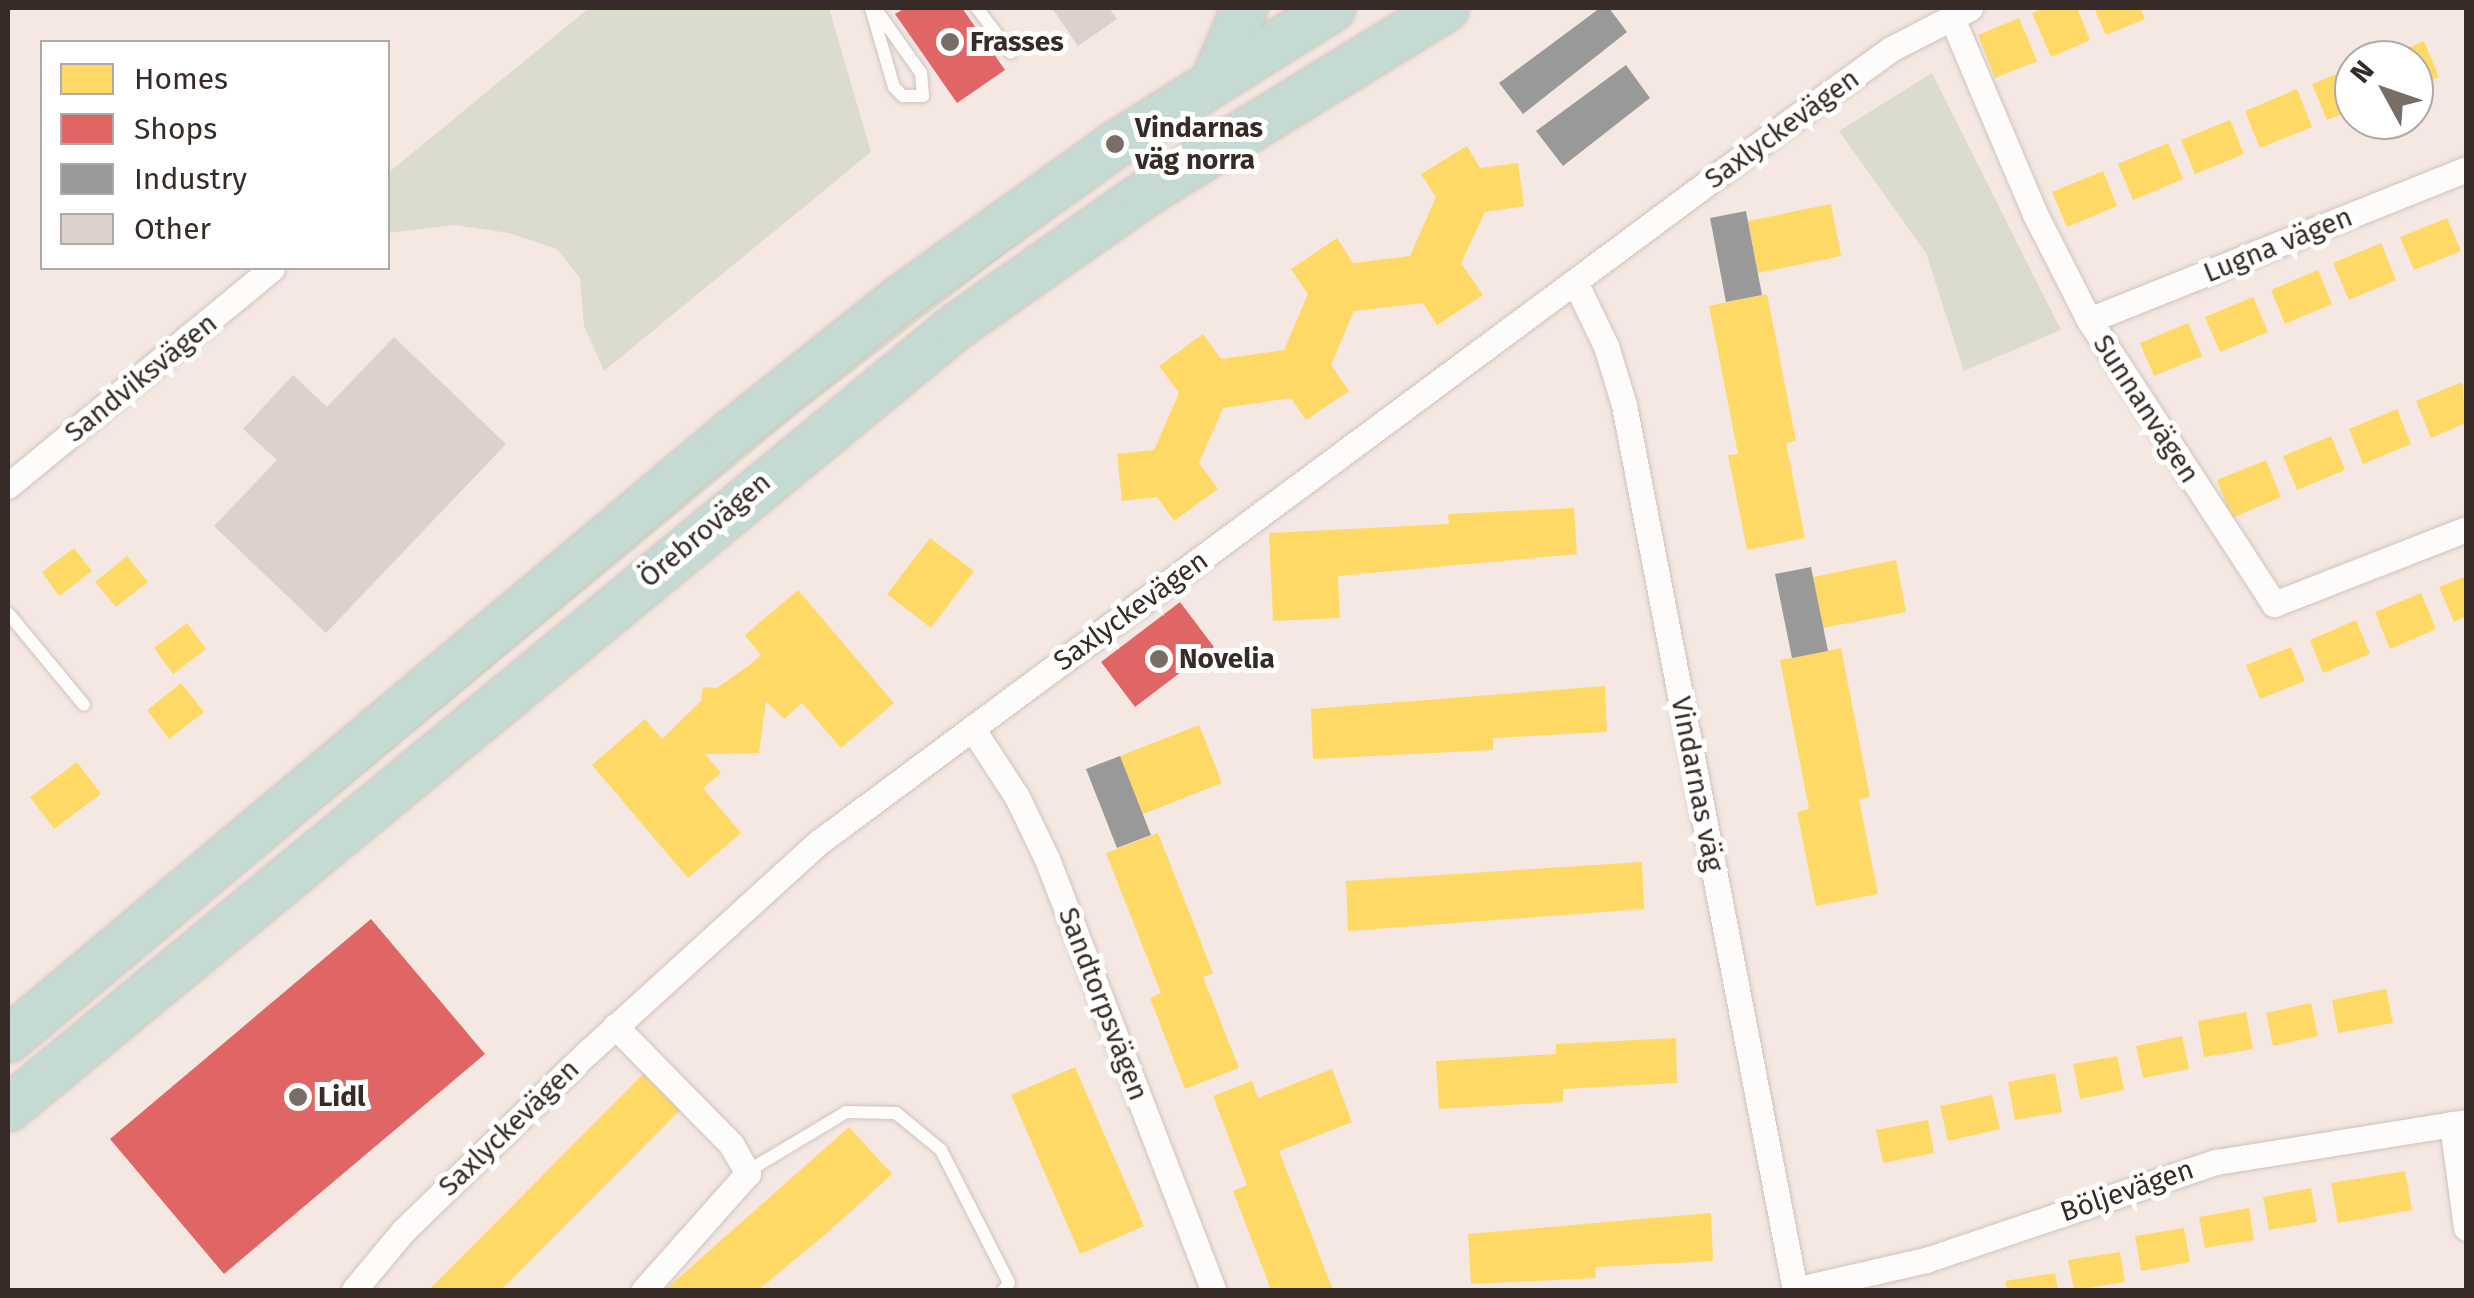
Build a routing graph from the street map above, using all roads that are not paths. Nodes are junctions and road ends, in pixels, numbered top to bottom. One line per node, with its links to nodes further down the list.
1 (873, 8): 1 (lane)
2 (977, 8): 7 (lane)
3 (1244, 8): 9 (highway)
4 (1444, 8): 8 (highway, Örebrovägen)
5 (1960, 12): 12 (street, Saxlyckevägen); 13 (street, Sunnanvägen)
6 (1316, 17): 8 (highway); 9 (highway)
7 (1011, 54)
8 (1333, 75): 21 (highway, Örebrovägen)
9 (1214, 79): 20 (highway)
10 (2466, 169): 13 (street, Lugna vägen)
11 (270, 270): 14 (street, Sandviksvägen)
12 (1576, 284): 18 (street, Saxlyckevägen); 29 (street, Vindarnas väg)
13 (2089, 320): 15 (street, Sunnanvägen)
14 (8, 486)
15 (2466, 529)
16 (8, 612): 17 (lane)
17 (84, 706)
18 (972, 728): 19 (street, Saxlyckevägen); 28 (street, Sandtorpsvägen)
19 (615, 1026): 23 (street); 25 (street, Saxlyckevägen)
20 (8, 1039)
21 (8, 1108)
22 (2459, 1123): 24 (street); 29 (street, Böljevägen)
23 (748, 1171): 26 (street); 27 (lane)
24 (2466, 1228)
25 (354, 1290)
26 (644, 1290)
27 (1004, 1290)
28 (1213, 1290)
29 (1795, 1290)

